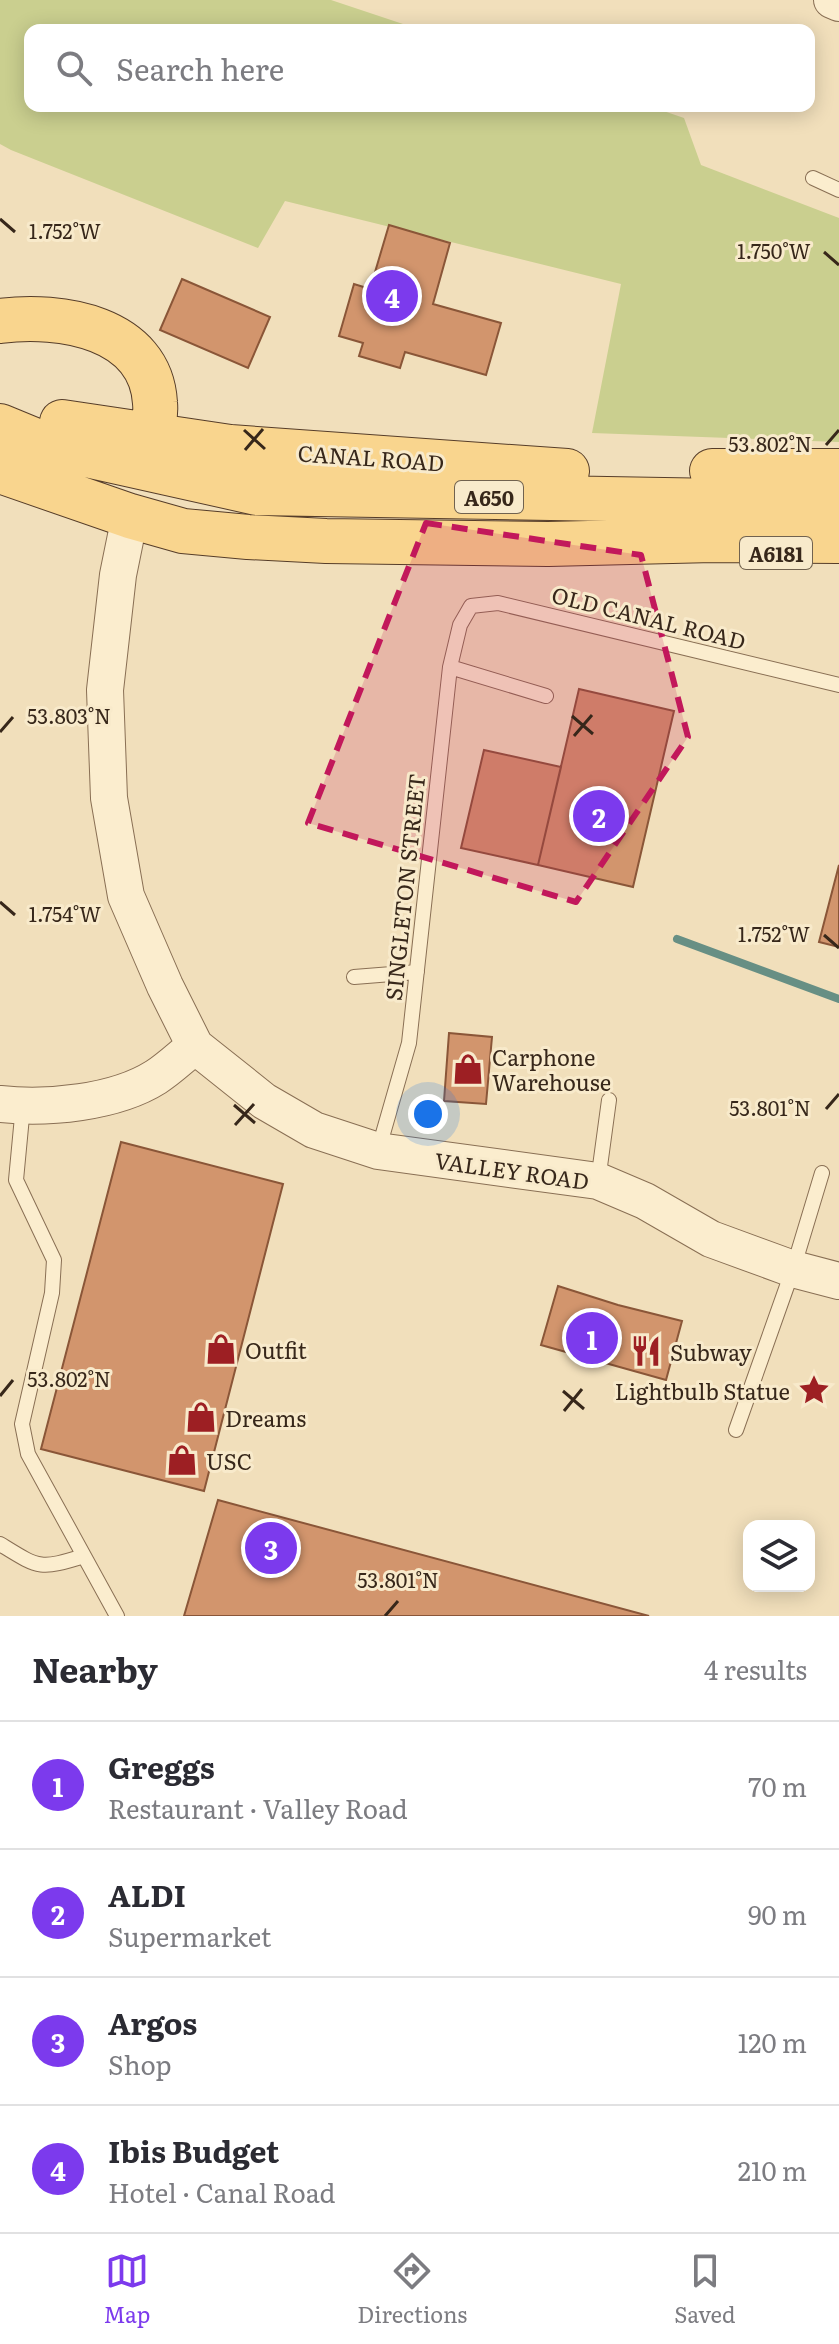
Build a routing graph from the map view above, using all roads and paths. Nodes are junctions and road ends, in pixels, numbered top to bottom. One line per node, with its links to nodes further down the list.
1 (832, 0): 2 (street)
2 (839, 3)
3 (813, 178): 4 (lane)
4 (839, 190)
5 (0, 321): 8 (main road)
6 (0, 418): 8 (main road, CANAL ROAD / A650)
7 (0, 426): 8 (main road, A650)
8 (146, 452): 10 (main road, CANAL ROAD / A650); 11 (main road, A650); 12 (main road)
9 (0, 471): 12 (main road, A650)
10 (839, 471)
11 (839, 503)
12 (130, 516): 13 (main road, A650); 22 (street, VALLEY ROAD)
13 (713, 540): 14 (main road, A650); 15 (main road, A6181)
14 (839, 541)
15 (839, 565)
16 (460, 625): 17 (lane, SINGLETON STREET); 18 (lane, OLD CANAL ROAD)
17 (450, 667): 19 (lane); 20 (lane, SINGLETON STREET)
18 (839, 685)
19 (546, 696)
20 (417, 972): 21 (lane); 25 (lane, SINGLETON STREET)
21 (354, 977)
22 (195, 1046): 24 (street); 25 (street, VALLEY ROAD)
23 (609, 1100): 27 (lane)
24 (12, 1105): 32 (lane)
25 (378, 1151): 27 (street, VALLEY ROAD)
26 (822, 1173): 28 (lane)
27 (598, 1181): 28 (street, VALLEY ROAD)
28 (793, 1269): 29 (street, VALLEY ROAD); 30 (lane)
29 (839, 1281)
30 (736, 1430)
31 (0, 1544): 32 (lane)
32 (84, 1556): 33 (lane)
33 (117, 1616)

